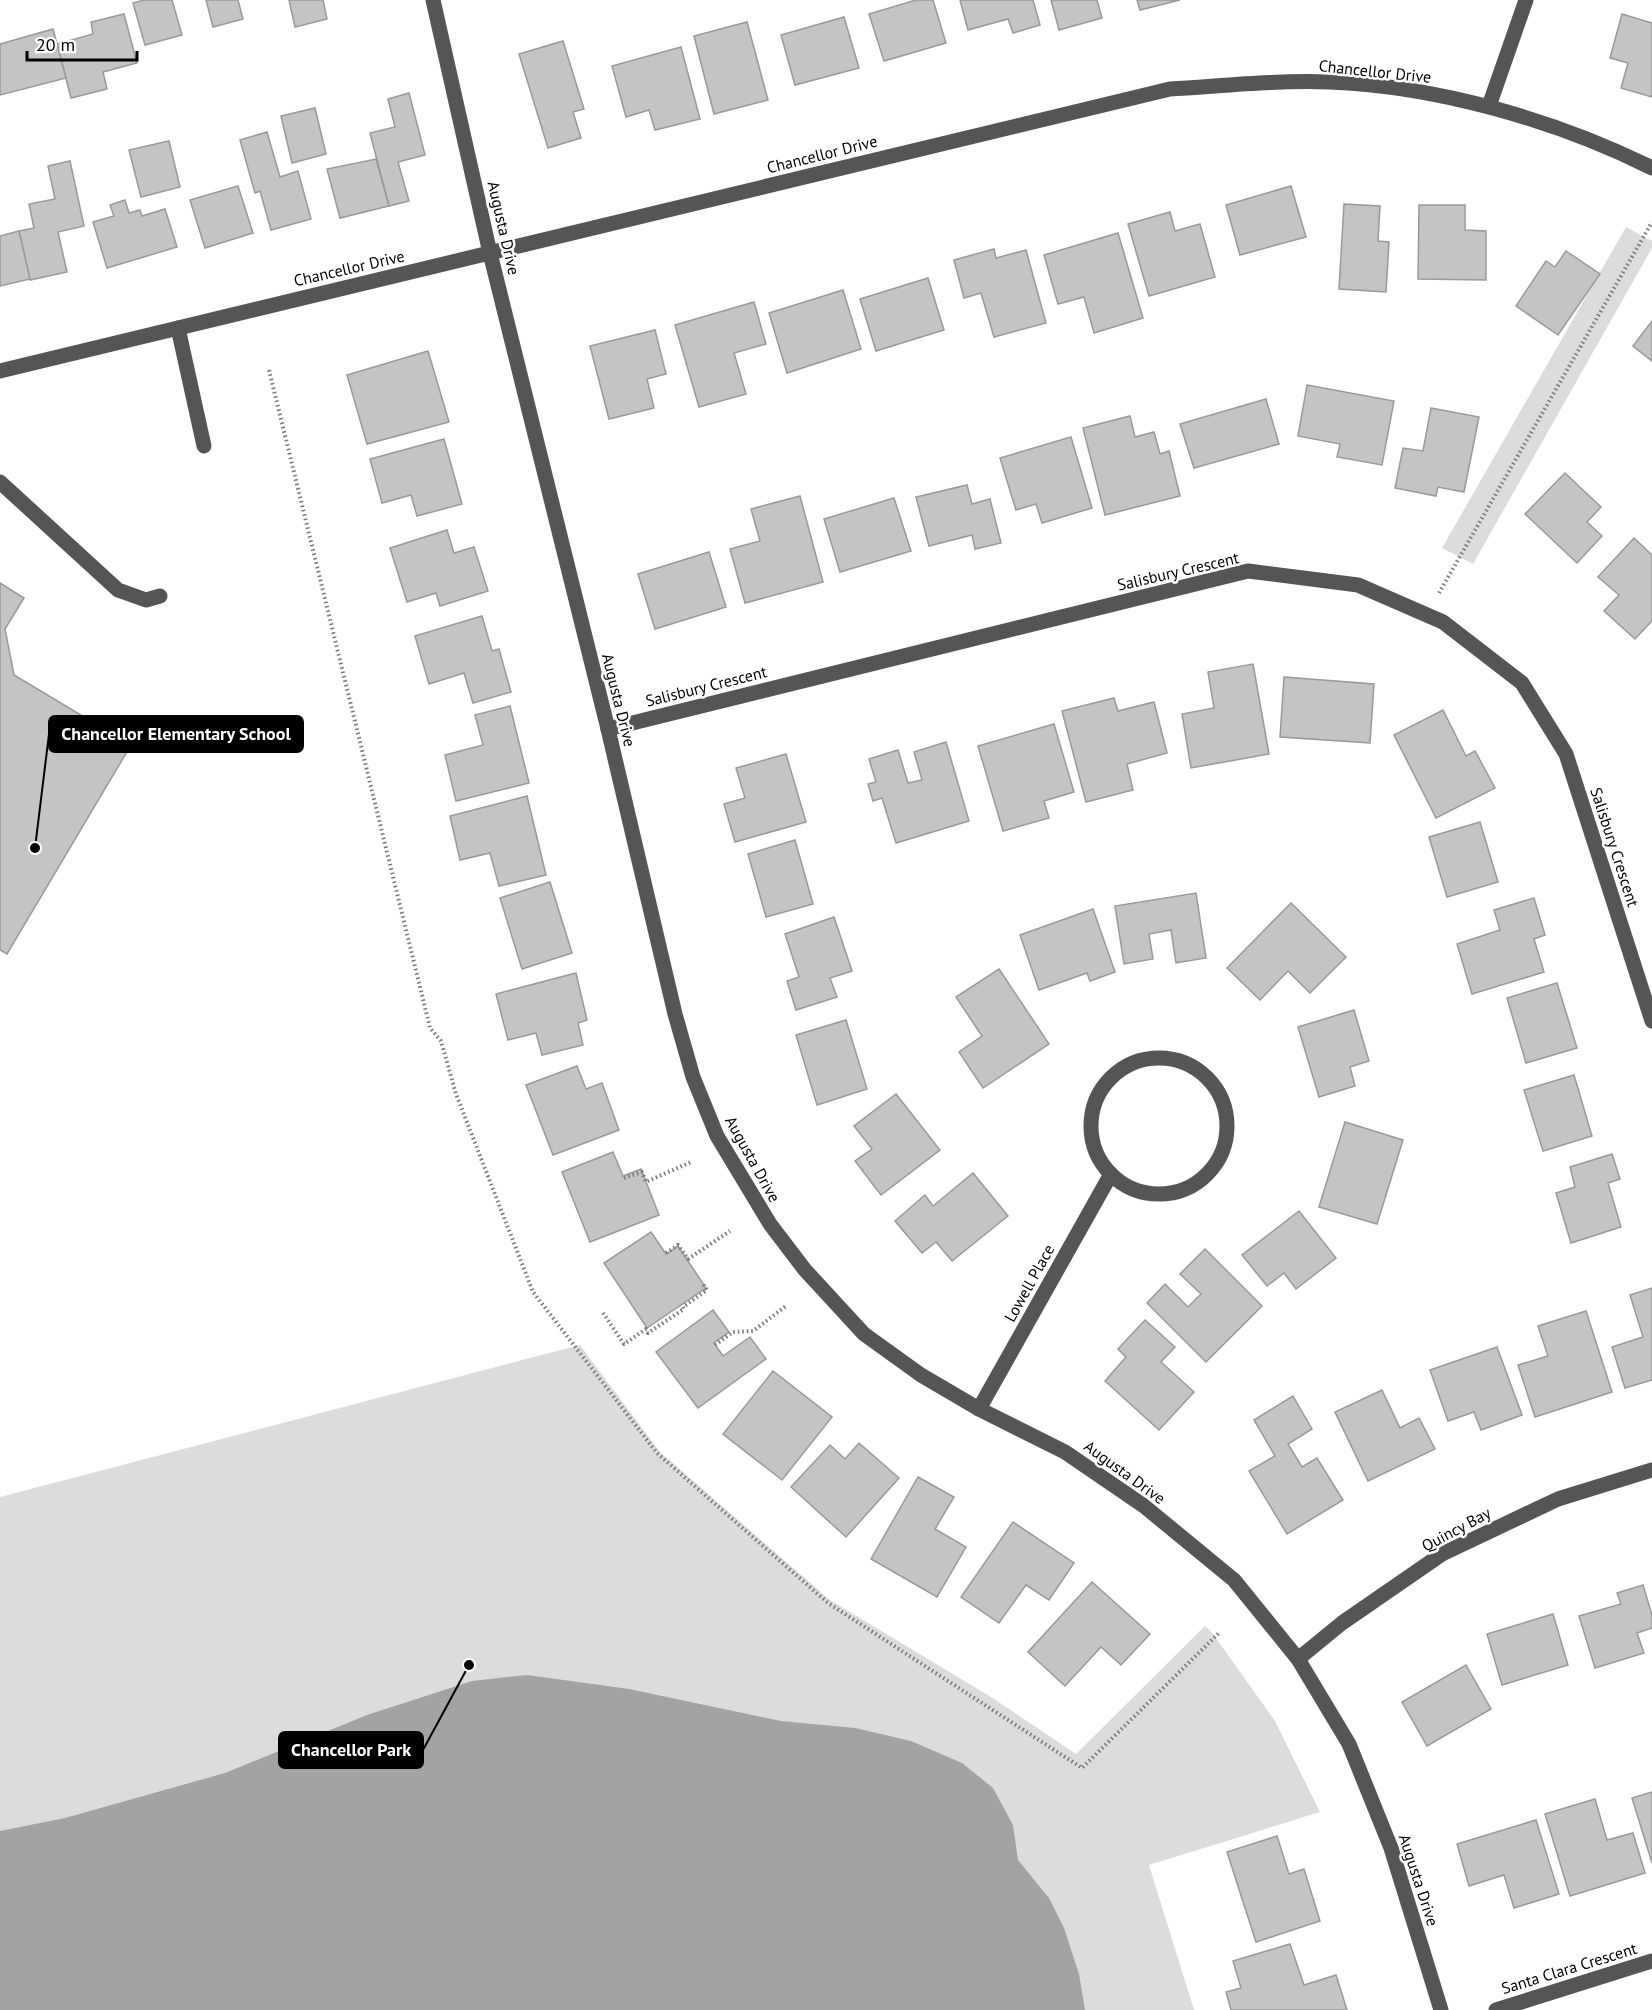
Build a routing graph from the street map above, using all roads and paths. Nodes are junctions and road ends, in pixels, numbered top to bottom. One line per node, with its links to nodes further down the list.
1 (433, 0): 6 (street, Augusta Drive)
2 (1526, 0): 3 (street)
3 (1489, 106): 4 (street, Chancellor Drive); 6 (street, Chancellor Drive)
4 (1652, 168)
5 (1652, 222): 13 (path)
6 (490, 253): 7 (street, Chancellor Drive); 14 (street, Augusta Drive)
7 (178, 328): 9 (street, Chancellor Drive); 10 (street)
8 (269, 370): 27 (path)
9 (0, 371)
10 (204, 446)
11 (0, 482): 12 (street)
12 (160, 596)
13 (1427, 614): 14 (street, Salisbury Crescent); 15 (street, Salisbury Crescent)
14 (608, 729): 25 (street, Augusta Drive)
15 (1652, 1021)
16 (691, 1162): 18 (path)
17 (1111, 1174): 17 (street); 25 (street, Lowell Place)
18 (624, 1178)
19 (730, 1231): 20 (path)
20 (666, 1253)
21 (703, 1284): 23 (path)
22 (786, 1306): 24 (path)
23 (603, 1313)
24 (715, 1345)
25 (979, 1409): 28 (street, Augusta Drive)
26 (1652, 1470): 28 (street, Quincy Bay)
27 (1220, 1632)
28 (1298, 1659): 30 (street, Augusta Drive)
29 (1652, 1961): 31 (street, Santa Clara Crescent)
30 (1441, 2010)
31 (1496, 2010)

